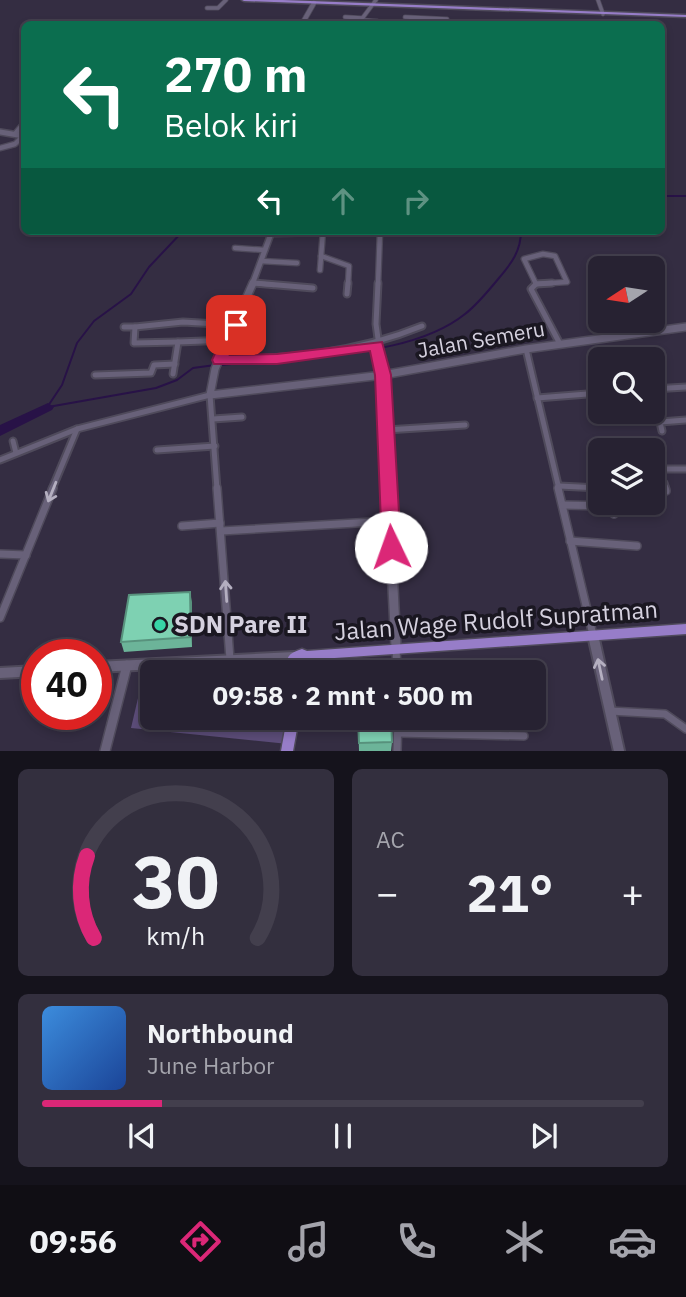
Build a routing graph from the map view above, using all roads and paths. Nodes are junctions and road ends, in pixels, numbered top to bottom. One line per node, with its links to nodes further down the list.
1 (226, 0): 7 (street)
2 (244, 0): 4 (main road)
3 (598, 0): 8 (street)
4 (315, 1): 5 (main road); 16 (street)
5 (374, 3): 6 (main road); 13 (street)
6 (415, 7): 8 (main road); 12 (street)
7 (207, 8)
8 (603, 14): 9 (main road)
9 (686, 16)
10 (345, 17): 13 (street)
11 (405, 17): 12 (street)
12 (413, 18): 14 (street)
13 (361, 19): 15 (street)
14 (447, 19)
15 (377, 20)
16 (304, 21)
17 (21, 127): 19 (street)
18 (0, 132): 19 (street)
19 (15, 134): 20 (street)
20 (21, 135)
21 (21, 139): 22 (street)
22 (0, 148)
23 (270, 235): 27 (street)
24 (323, 235): 28 (street)
25 (380, 235): 44 (street)
26 (235, 248): 27 (street)
27 (265, 250): 29 (street)
28 (321, 256): 31 (street); 35 (street)
29 (261, 261): 30 (street); 32 (street)
30 (297, 263)
31 (320, 270)
32 (254, 283): 34 (street); 36 (street)
33 (536, 284): 33 (street); 43 (street)
34 (313, 288)
35 (347, 294)
36 (236, 325): 39 (street); 41 (street)
37 (422, 326): 44 (street)
38 (124, 327): 39 (street)
39 (135, 327): 42 (street)
40 (686, 327): 43 (street, Jalan Semeru)
41 (229, 340): 42 (street); 47 (street)
42 (178, 342): 46 (street)
43 (560, 344): 45 (street, Jalan Semeru)
44 (377, 347): 47 (street); 50 (street)
45 (526, 349): 50 (street, Jalan Semeru); 55 (street)
46 (174, 364): 48 (street); 49 (street)
47 (217, 364): 54 (street)
48 (173, 374)
49 (95, 375)
50 (383, 375): 54 (street, Jalan Semeru); 61 (street)
51 (686, 387): 52 (street)
52 (665, 388)
53 (588, 394): 55 (street)
54 (210, 395): 57 (street); 60 (street, Jalan Semeru)
55 (537, 398): 72 (street)
56 (242, 417): 57 (street)
57 (213, 419): 64 (street)
58 (686, 420): 62 (street)
59 (465, 425): 61 (street)
60 (77, 429): 66 (street, Jalan Semeru); 83 (street, one-way to 83)
61 (386, 430): 76 (street)
62 (662, 431)
63 (13, 442): 66 (street)
64 (215, 446): 65 (street); 77 (street)
65 (158, 450)
66 (16, 453): 67 (street, Jalan Semeru)
67 (0, 460)
68 (675, 461): 70 (street)
69 (665, 469): 70 (street)
70 (678, 469): 71 (street)
71 (686, 469)
72 (559, 486): 73 (street); 74 (street)
73 (588, 487)
74 (563, 505): 75 (street); 80 (street)
75 (588, 506)
76 (390, 522): 79 (street); 87 (street)
77 (220, 523): 78 (street); 79 (street)
78 (181, 526)
79 (221, 531): 90 (street, one-way to 79)
80 (570, 541): 81 (street); 86 (street)
81 (637, 546)
82 (0, 554): 83 (street)
83 (26, 555): 84 (street)
84 (0, 618)
85 (686, 629): 86 (main road, Jalan Wage Rudolf Supratman)
86 (593, 635): 87 (main road, Jalan Wage Rudolf Supratman); 98 (main road, one-way to 86)
87 (396, 647): 88 (main road, Jalan Wage Rudolf Supratman); 93 (street)
88 (309, 655): 89 (main road, Jalan Wage Rudolf Supratman); 92 (main road)
89 (294, 657): 90 (main road); 91 (main road)
90 (230, 659): 94 (main road)
91 (292, 660)
92 (313, 660)
93 (397, 660)
94 (127, 665): 95 (main road); 103 (street)
95 (112, 666)
96 (21, 672): 97 (main road)
97 (0, 673)
98 (610, 711): 99 (street); 106 (main road)
99 (686, 729)
100 (291, 730): 104 (main road)
101 (398, 733): 102 (street); 105 (street)
102 (524, 736)
103 (105, 751)
104 (287, 751)
105 (397, 751)
106 (619, 751)

